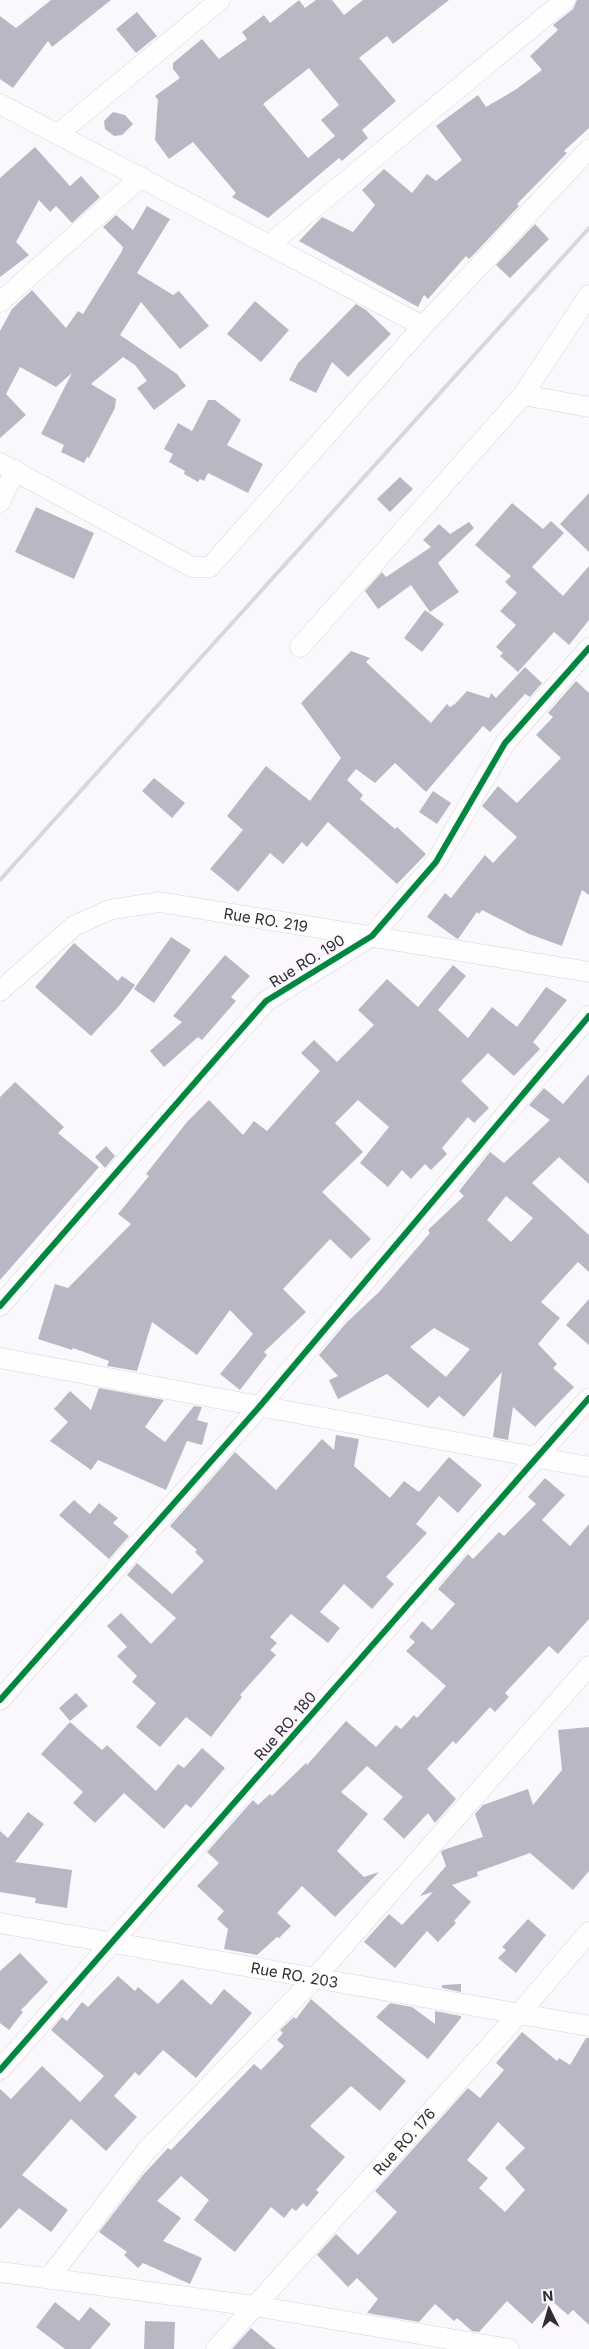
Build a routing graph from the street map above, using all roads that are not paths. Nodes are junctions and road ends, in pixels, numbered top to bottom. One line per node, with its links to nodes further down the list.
1 (220, 0): 3 (street)
2 (565, 0): 8 (street)
3 (199, 7): 5 (street)
4 (0, 104): 5 (street)
5 (58, 134): 7 (street)
6 (589, 149): 11 (street)
7 (141, 177): 8 (street); 10 (street)
8 (270, 244): 11 (street)
9 (589, 295): 12 (street)
10 (0, 302)
11 (423, 326): 14 (street)
12 (523, 395): 13 (street); 16 (street)
13 (589, 407)
14 (8, 466): 15 (street)
15 (0, 502)
16 (300, 647)
17 (589, 648): 18 (street, Rue RO. 190)
18 (372, 936): 19 (street, Rue RO. 219); 20 (street, Rue RO. 219); 22 (street, Rue RO. 190)
19 (589, 972)
20 (0, 991)
21 (589, 1016): 25 (street)
22 (0, 1306)
23 (0, 1358): 25 (street)
24 (589, 1398): 26 (street, Rue RO. 180)
25 (260, 1406): 26 (street); 29 (street)
26 (537, 1457): 27 (street); 32 (street, Rue RO. 180)
27 (589, 1467)
28 (589, 1666): 33 (street)
29 (0, 1700)
30 (0, 1923): 32 (street, Rue RO. 203)
31 (589, 1932): 34 (street, Rue RO. 176)
32 (111, 1943): 33 (street, Rue RO. 203); 36 (street, Rue RO. 180)
33 (315, 1978): 34 (street, Rue RO. 203); 38 (street)
34 (519, 2014): 35 (street, Rue RO. 203); 39 (street, Rue RO. 176)
35 (589, 2026)
36 (0, 2070)
37 (0, 2272): 38 (street)
38 (49, 2278): 39 (street)
39 (255, 2306): 40 (street, Rue RO. 176); 41 (street)
40 (216, 2349)
41 (509, 2349)

